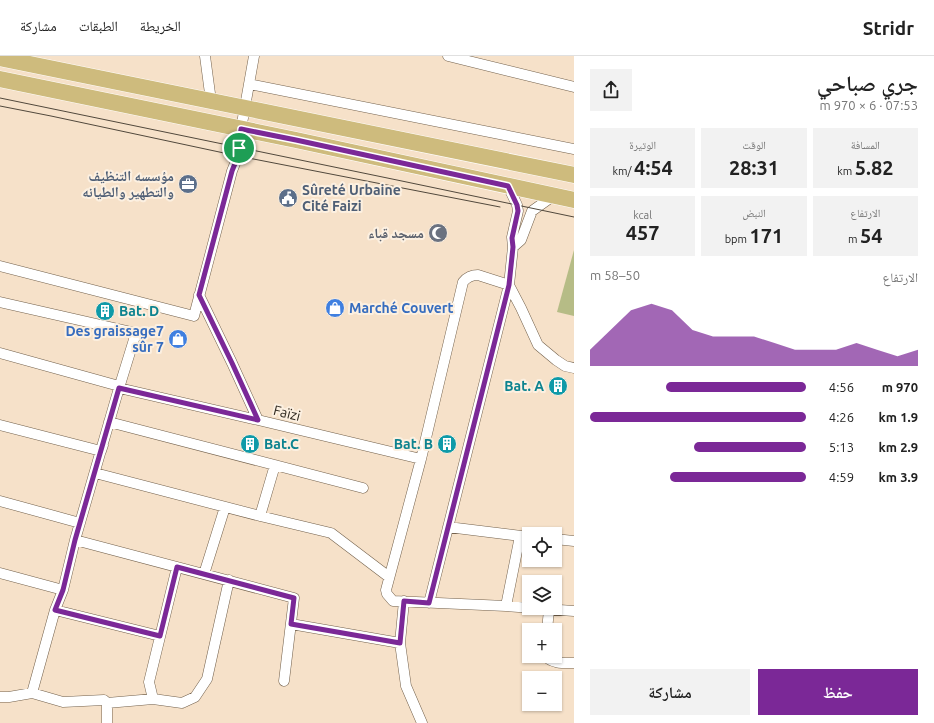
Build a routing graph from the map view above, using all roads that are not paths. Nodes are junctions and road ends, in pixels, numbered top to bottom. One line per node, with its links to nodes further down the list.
1 (205, 56): 8 (street)
2 (254, 56): 6 (street)
3 (448, 56): 7 (street)
4 (0, 58): 8 (main road)
5 (0, 79): 10 (main road)
6 (249, 84): 9 (street); 11 (street)
7 (574, 87)
8 (211, 101): 9 (main road)
9 (244, 108): 10 (street); 12 (main road)
10 (241, 129): 13 (main road); 21 (street)
11 (574, 149)
12 (574, 175)
13 (508, 186): 14 (main road); 16 (street)
14 (553, 196): 15 (main road); 17 (street)
15 (574, 200)
16 (517, 214): 17 (street); 18 (street)
17 (529, 218): 18 (street)
18 (513, 247): 20 (street)
19 (0, 266): 21 (street)
20 (509, 285): 23 (street); 24 (street); 32 (street)
21 (199, 295): 28 (street, Faïzi)
22 (0, 302): 27 (street)
23 (505, 302): 24 (street); 40 (street)
24 (522, 308): 26 (street)
25 (0, 353): 27 (street)
26 (574, 368)
27 (119, 388): 28 (street); 29 (street); 31 (street)
28 (258, 420): 32 (street, Faïzi)
29 (109, 422): 31 (street); 33 (street)
30 (0, 425): 31 (street)
31 (101, 451): 34 (street)
32 (421, 459): 49 (street)
33 (275, 465): 35 (street); 38 (street)
34 (95, 473): 37 (street); 39 (street)
35 (363, 488)
36 (0, 501): 39 (street)
37 (225, 507): 38 (street); 48 (street)
38 (260, 516): 49 (street)
39 (80, 523): 42 (street)
40 (448, 527): 41 (street); 53 (street)
41 (522, 536)
42 (75, 540): 46 (street); 51 (street)
43 (562, 540): 44 (street)
44 (574, 541)
45 (522, 547): 54 (street)
46 (177, 567): 48 (street); 60 (street)
47 (0, 573): 51 (street)
48 (204, 574): 50 (street)
49 (389, 577): 52 (street)
50 (229, 580): 59 (street); 67 (street)
51 (63, 590): 56 (street)
52 (404, 601): 53 (street); 61 (street)
53 (429, 603): 54 (street)
54 (506, 606): 55 (street)
55 (522, 607)
56 (55, 610): 60 (street); 65 (street)
57 (562, 611): 58 (street)
58 (574, 611)
59 (291, 624): 61 (street); 64 (street)
60 (160, 636): 67 (street)
61 (400, 643): 70 (street)
62 (562, 662): 63 (street)
63 (574, 663)
64 (284, 680)
65 (32, 693): 66 (street); 68 (street)
66 (0, 697)
67 (153, 699): 68 (street)
68 (106, 703): 69 (street)
69 (107, 723)
70 (422, 723)

